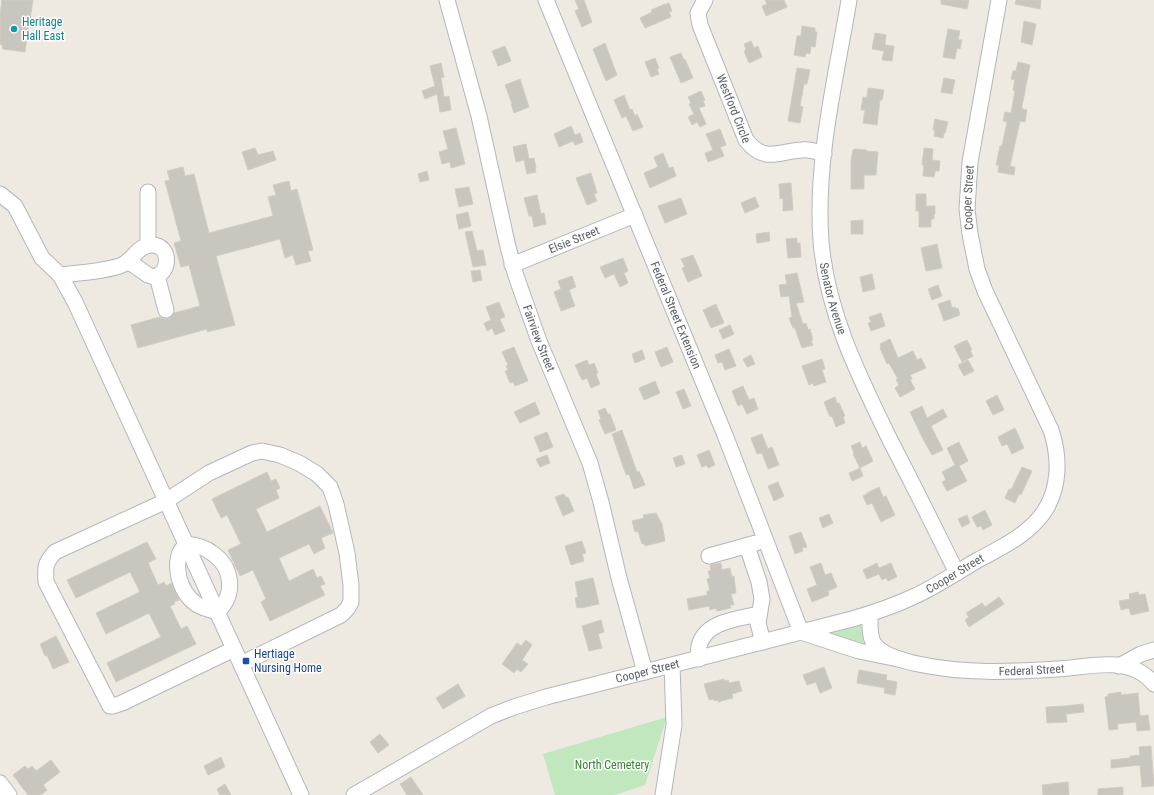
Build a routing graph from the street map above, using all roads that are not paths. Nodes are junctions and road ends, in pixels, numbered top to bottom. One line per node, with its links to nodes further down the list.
1 (447, 0): 12 (street, Fairview Street)
2 (546, 0): 9 (street, Federal Street Extension)
3 (705, 0): 6 (street, Westford Circle)
4 (849, 0): 6 (street, Senator Avenue)
5 (999, 0): 21 (street, Cooper Street)
6 (824, 154): 21 (street, Senator Avenue)
7 (148, 192): 10 (street)
8 (0, 194): 13 (street)
9 (635, 215): 12 (street, Elsie Street); 17 (street, Federal Street Extension)
10 (148, 245): 11 (street); 14 (street)
11 (128, 261): 13 (street); 14 (street)
12 (512, 265): 34 (street, Fairview Street)
13 (60, 275): 16 (street)
14 (157, 276): 15 (street)
15 (166, 310)
16 (166, 501): 18 (street); 27 (street); 31 (street)
17 (766, 540): 19 (street); 25 (street, Federal Street Extension)
18 (186, 544): 22 (street); 22 (street); 22 (street)
19 (747, 546): 20 (street); 23 (street)
20 (709, 556)
21 (957, 573): 24 (street, Cooper Street)
22 (217, 612): 27 (street)
23 (759, 614): 26 (street); 29 (street)
24 (870, 614): 25 (street, Cooper Street); 30 (street, Federal Street)
25 (801, 632): 26 (street, Cooper Street); 30 (street, Federal Street)
26 (763, 642): 29 (street, Cooper Street)
27 (234, 649): 31 (street)
28 (1154, 650): 33 (street)
29 (698, 659): 32 (street, Cooper Street)
30 (903, 660): 33 (street, Federal Street)
31 (241, 664): 38 (street)
32 (672, 665): 34 (street, Cooper Street); 40 (street)
33 (1119, 666): 35 (street, Federal Street)
34 (644, 672): 39 (street, Cooper Street)
35 (1154, 684)
36 (0, 783): 37 (street)
37 (9, 795)
38 (300, 795)
39 (354, 795)
40 (663, 795)

